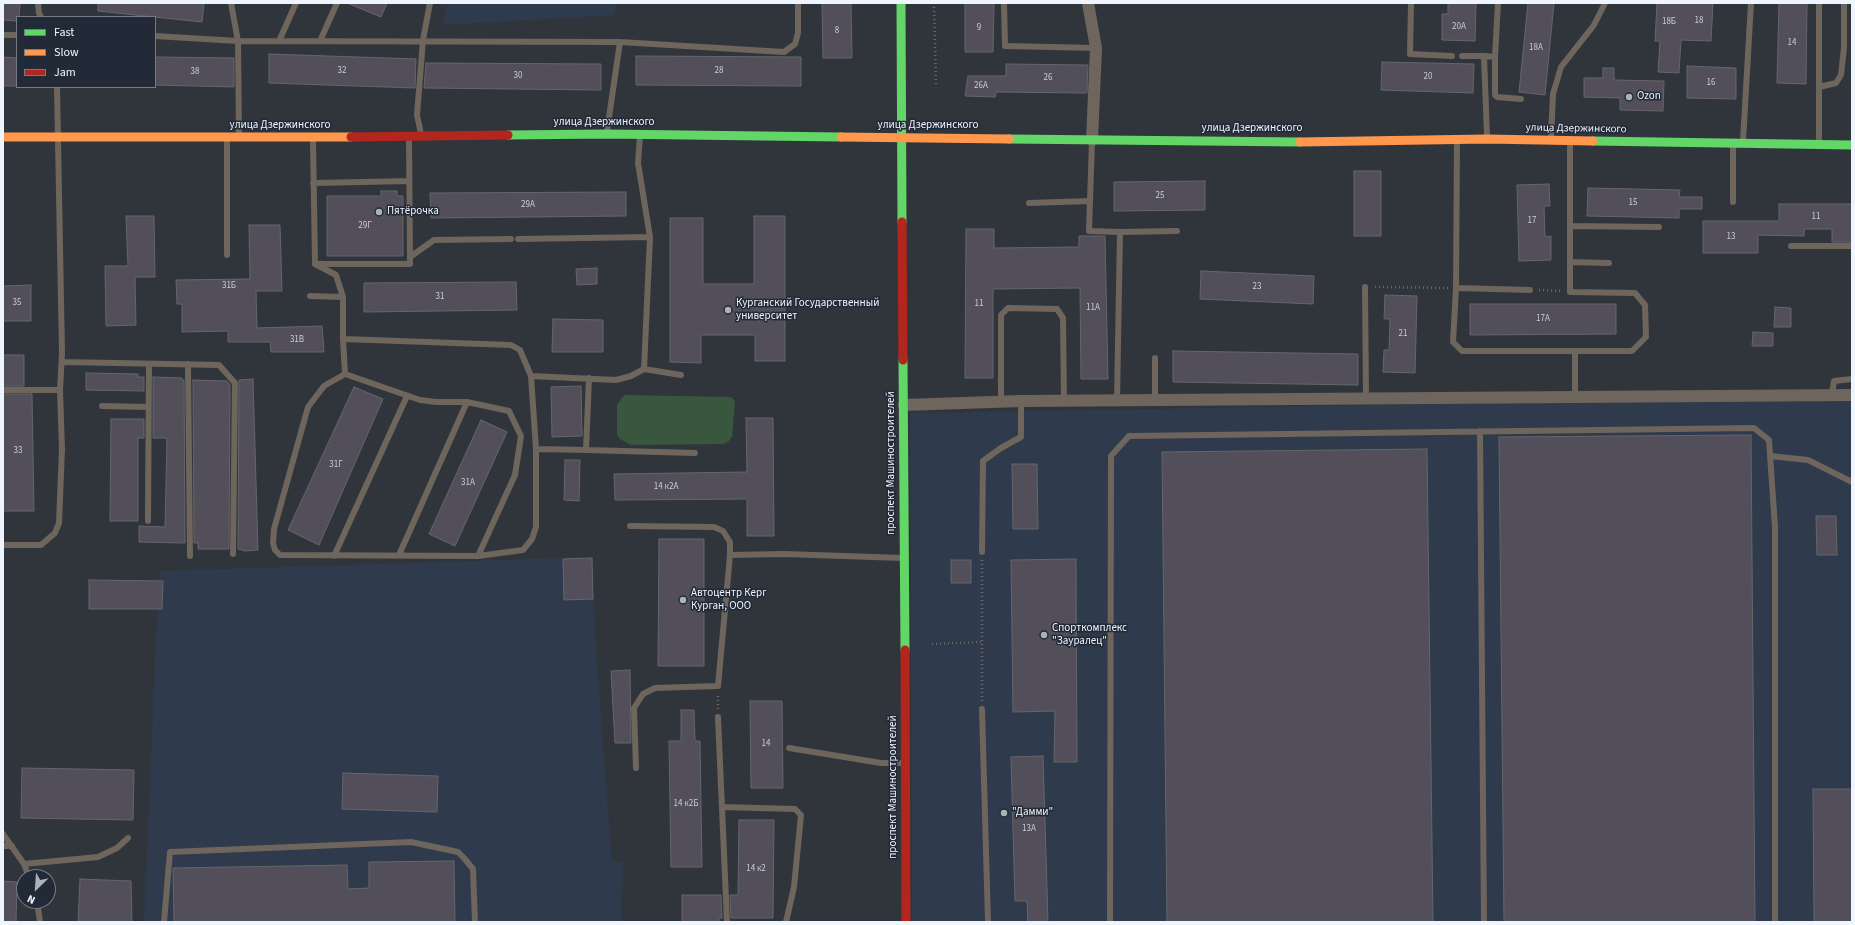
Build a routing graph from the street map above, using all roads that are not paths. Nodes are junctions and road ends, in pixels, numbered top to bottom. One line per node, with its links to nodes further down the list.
1 (38, 3): 16 (lane)
2 (231, 3): 21 (lane)
3 (296, 3): 22 (lane)
4 (337, 3): 23 (lane)
5 (430, 3): 20 (lane)
6 (798, 3): 24 (lane)
7 (901, 3): 38 (main road, проспект Машиностроителей)
8 (1004, 3): 25 (lane)
9 (1088, 3): 25 (street)
10 (1410, 3): 26 (lane)
11 (1498, 3): 29 (lane)
12 (1605, 3): 46 (lane)
13 (1751, 3): 48 (lane)
14 (1819, 3): 30 (lane)
15 (1844, 3): 30 (lane)
16 (40, 16)
17 (3, 35): 18 (lane)
18 (16, 35)
19 (156, 36): 21 (lane)
20 (423, 40): 23 (lane); 24 (lane); 36 (lane)
21 (238, 41): 22 (lane); 41 (lane)
22 (279, 41): 23 (lane)
23 (320, 41)
24 (620, 42): 33 (lane)
25 (1096, 48): 44 (street)
26 (1452, 56)
27 (1462, 56): 28 (lane)
28 (1484, 56): 29 (lane); 43 (lane)
29 (1495, 57): 32 (lane)
30 (1818, 87): 49 (lane)
31 (57, 88): 39 (lane)
32 (1521, 100)
33 (607, 134): 34 (main road, улица Дзержинского); 36 (main road, улица Дзержинского)
34 (640, 135): 38 (main road, улица Дзержинского); 60 (lane)
35 (409, 136): 36 (main road, улица Дзержинского); 42 (main road, улица Дзержинского); 51 (lane)
36 (421, 136)
37 (3, 137): 39 (main road, улица Дзержинского)
38 (901, 137): 44 (main road, улица Дзержинского); 98 (main road, проспект Машиностроителей)
39 (58, 138): 40 (main road, улица Дзержинского); 76 (lane)
40 (227, 138): 41 (main road, улица Дзержинского); 63 (lane)
41 (239, 138): 42 (main road, улица Дзержинского)
42 (313, 138): 52 (lane)
43 (1487, 139): 45 (main road, улица Дзержинского); 46 (main road, улица Дзержинского)
44 (1092, 140): 45 (main road, улица Дзержинского); 54 (lane)
45 (1458, 140): 69 (lane)
46 (1551, 141): 47 (main road, улица Дзержинского)
47 (1570, 141): 48 (main road, улица Дзержинского); 56 (lane)
48 (1738, 144): 49 (main road, улица Дзержинского); 55 (lane)
49 (1819, 145): 50 (main road, улица Дзержинского)
50 (1852, 145)
51 (409, 181): 52 (lane); 64 (lane)
52 (313, 183): 67 (lane)
53 (1029, 202): 54 (lane)
54 (1090, 202): 59 (lane)
55 (1733, 202)
56 (1570, 226): 57 (lane); 65 (lane)
57 (1659, 227)
58 (1177, 231): 59 (lane)
59 (1120, 232): 92 (lane)
60 (650, 237): 64 (lane); 79 (lane)
61 (1791, 246): 62 (lane)
62 (1852, 246)
63 (227, 255)
64 (410, 257): 67 (lane)
65 (1570, 262): 66 (lane); 74 (lane)
66 (1608, 263)
67 (315, 264): 72 (lane)
68 (1365, 287): 90 (lane)
69 (1456, 288): 70 (lane); 74 (lane)
70 (1530, 290)
71 (310, 296): 72 (lane)
72 (343, 297): 73 (lane)
73 (343, 339): 80 (lane); 82 (lane)
74 (1575, 352): 91 (lane)
75 (1155, 358): 93 (lane)
76 (62, 362): 77 (lane); 86 (lane)
77 (149, 364): 78 (lane); 100 (lane)
78 (188, 364): 111 (lane); 114 (lane)
79 (644, 369): 81 (lane); 83 (lane)
80 (345, 374): 89 (lane); 115 (lane)
81 (681, 375)
82 (531, 376): 83 (lane); 102 (lane)
83 (589, 378): 103 (lane)
84 (1852, 379): 87 (lane)
85 (3, 390): 86 (lane)
86 (60, 390): 109 (lane)
87 (1832, 395): 88 (street); 91 (street)
88 (1852, 395)
89 (407, 396): 96 (lane); 115 (lane)
90 (1366, 398): 91 (street); 93 (street)
91 (1575, 398)
92 (1117, 400): 93 (street); 95 (street)
93 (1155, 400)
94 (1021, 401): 95 (street); 97 (street); 110 (lane)
95 (1064, 401): 97 (lane)
96 (467, 402): 112 (lane); 116 (lane)
97 (1001, 402): 98 (street)
98 (904, 405): 117 (main road, проспект Машиностроителей)
99 (102, 406): 100 (lane)
100 (148, 407): 107 (lane)
101 (1480, 432): 105 (lane); 138 (lane); 139 (lane)
102 (536, 449): 103 (lane); 116 (lane)
103 (586, 450): 104 (lane)
104 (695, 453)
105 (1770, 456): 106 (lane); 140 (lane)
106 (1852, 482)
107 (148, 521)
108 (630, 526): 113 (lane)
109 (3, 544)
110 (982, 552)
111 (233, 554)
112 (399, 555): 115 (lane); 116 (lane)
113 (730, 555): 117 (lane); 122 (lane)
114 (190, 556)
115 (334, 556)
116 (478, 556)
117 (904, 558): 121 (main road, проспект Машиностроителей)
118 (982, 710): 137 (lane)
119 (718, 717): 123 (lane)
120 (789, 748): 121 (lane)
121 (906, 763): 136 (main road, проспект Машиностроителей)
122 (636, 768)
123 (722, 807): 134 (lane); 135 (lane)
124 (3, 834): 127 (lane)
125 (128, 838): 128 (lane)
126 (3, 846): 127 (lane)
127 (12, 846): 128 (lane)
128 (24, 864): 129 (lane)
129 (26, 869)
130 (39, 909): 131 (lane)
131 (40, 922)
132 (164, 922): 133 (lane)
133 (475, 922)
134 (727, 922)
135 (786, 922)
136 (906, 922)
137 (988, 922)
138 (1110, 922)
139 (1484, 922)
140 (1775, 922)

